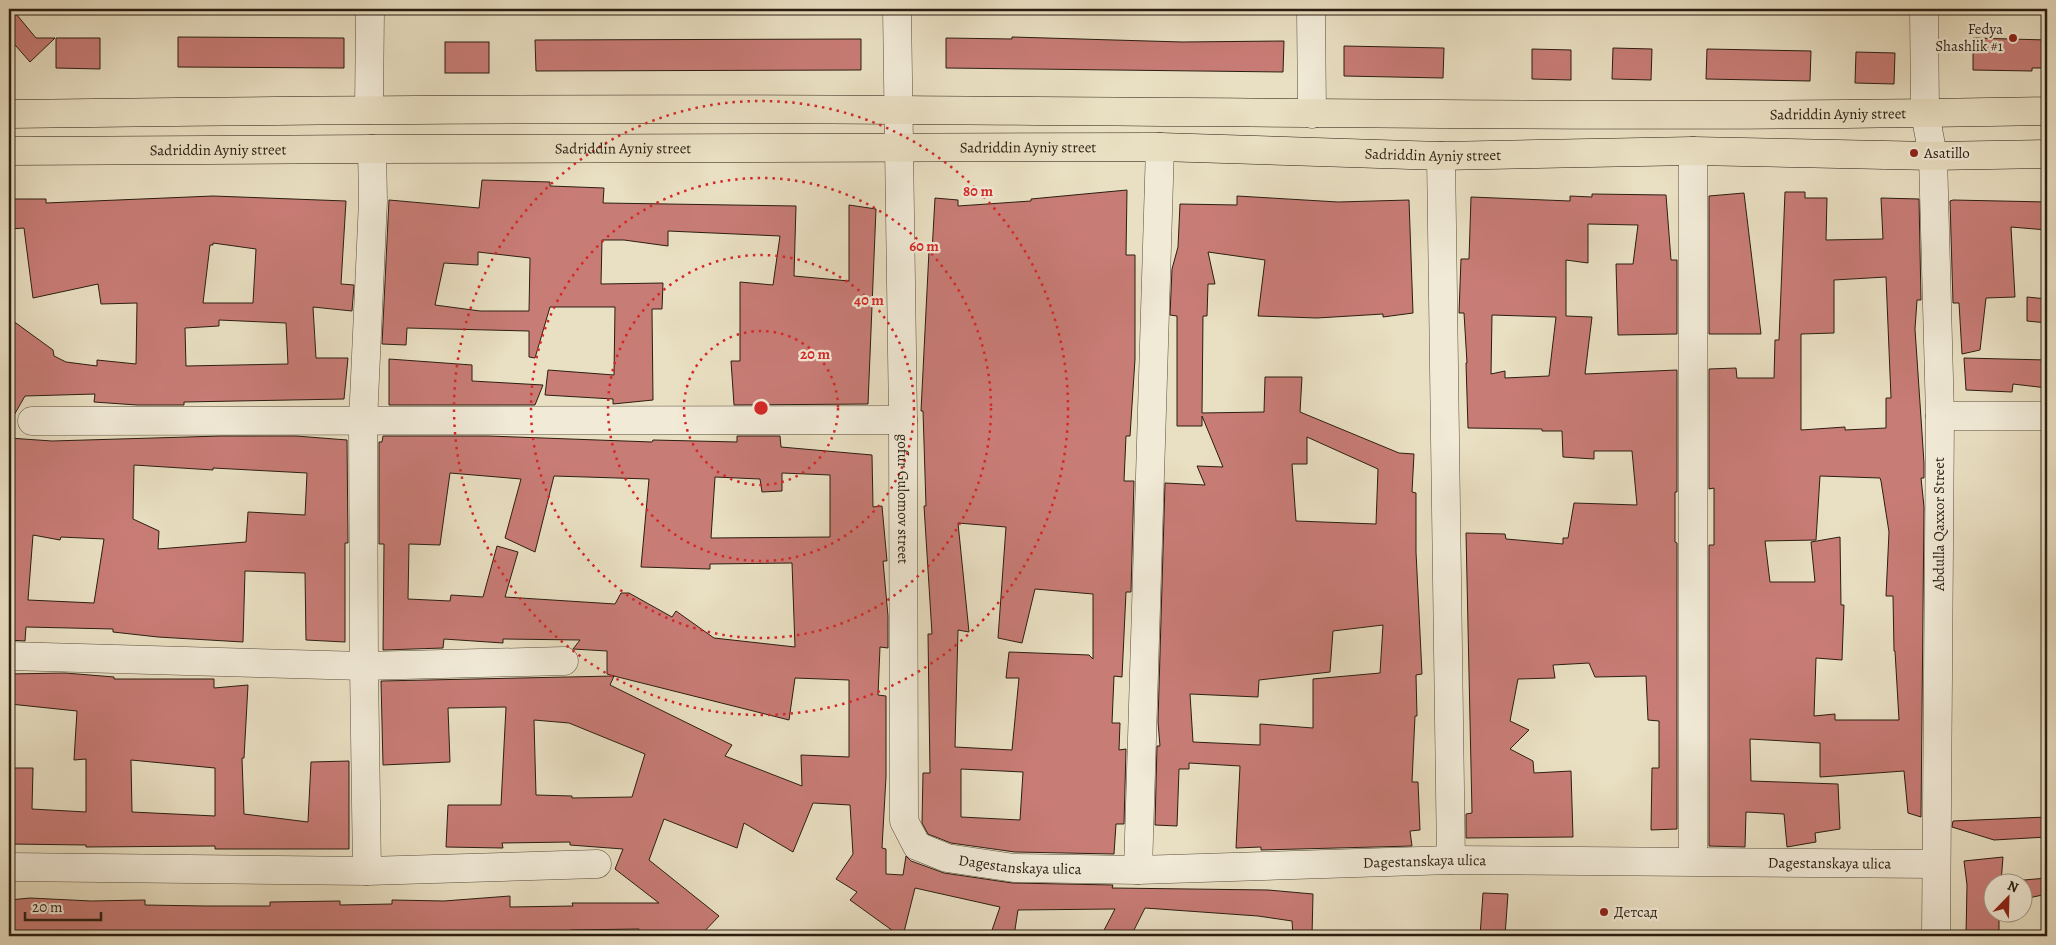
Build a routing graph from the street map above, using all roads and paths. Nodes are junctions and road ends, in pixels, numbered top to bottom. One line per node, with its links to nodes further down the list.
1 (370, 9): 5 (street)
2 (897, 9): 6 (street)
3 (1311, 9): 10 (street)
4 (1924, 9): 8 (street)
5 (369, 110): 6 (main road, Sadriddin Ayniy street); 9 (main road, Sadriddin Ayniy street); 13 (main road)
6 (898, 110): 10 (main road, Sadriddin Ayniy street); 12 (street, gofur Gulomov street)
7 (2047, 110): 8 (main road, Sadriddin Ayniy street)
8 (1925, 113): 10 (main road, Sadriddin Ayniy street); 18 (street, Abdulla Qaxxor Street)
9 (9, 114)
10 (1312, 114)
11 (1160, 147): 12 (main road, Sadriddin Ayniy street); 17 (main road, Sadriddin Ayniy street); 33 (street)
12 (898, 148): 13 (main road, Sadriddin Ayniy street); 21 (street, gofur Gulomov street)
13 (372, 149): 15 (main road, Sadriddin Ayniy street); 23 (street)
14 (1693, 151): 17 (main road, Sadriddin Ayniy street); 18 (main road, Sadriddin Ayniy street); 29 (street)
15 (9, 152)
16 (2047, 154): 18 (main road, Sadriddin Ayniy street)
17 (1440, 156): 28 (street)
18 (1933, 156): 19 (street, Abdulla Qaxxor Street)
19 (1940, 416): 20 (street); 31 (street, Abdulla Qaxxor Street)
20 (2047, 416)
21 (903, 420): 23 (street); 27 (street, gofur Gulomov street)
22 (32, 421): 23 (street)
23 (363, 422): 26 (street)
24 (9, 656): 26 (street)
25 (564, 661): 26 (street)
26 (364, 666): 34 (street)
27 (916, 846): 33 (street, Dagestanskaya ulica)
28 (1451, 860): 29 (street, Dagestanskaya ulica); 33 (street, Dagestanskaya ulica)
29 (1693, 861): 31 (street, Dagestanskaya ulica)
30 (597, 864): 34 (street)
31 (1936, 864): 35 (street, Abdulla Qaxxor Street)
32 (9, 867): 34 (street)
33 (1138, 870)
34 (367, 871)
35 (1936, 936)

